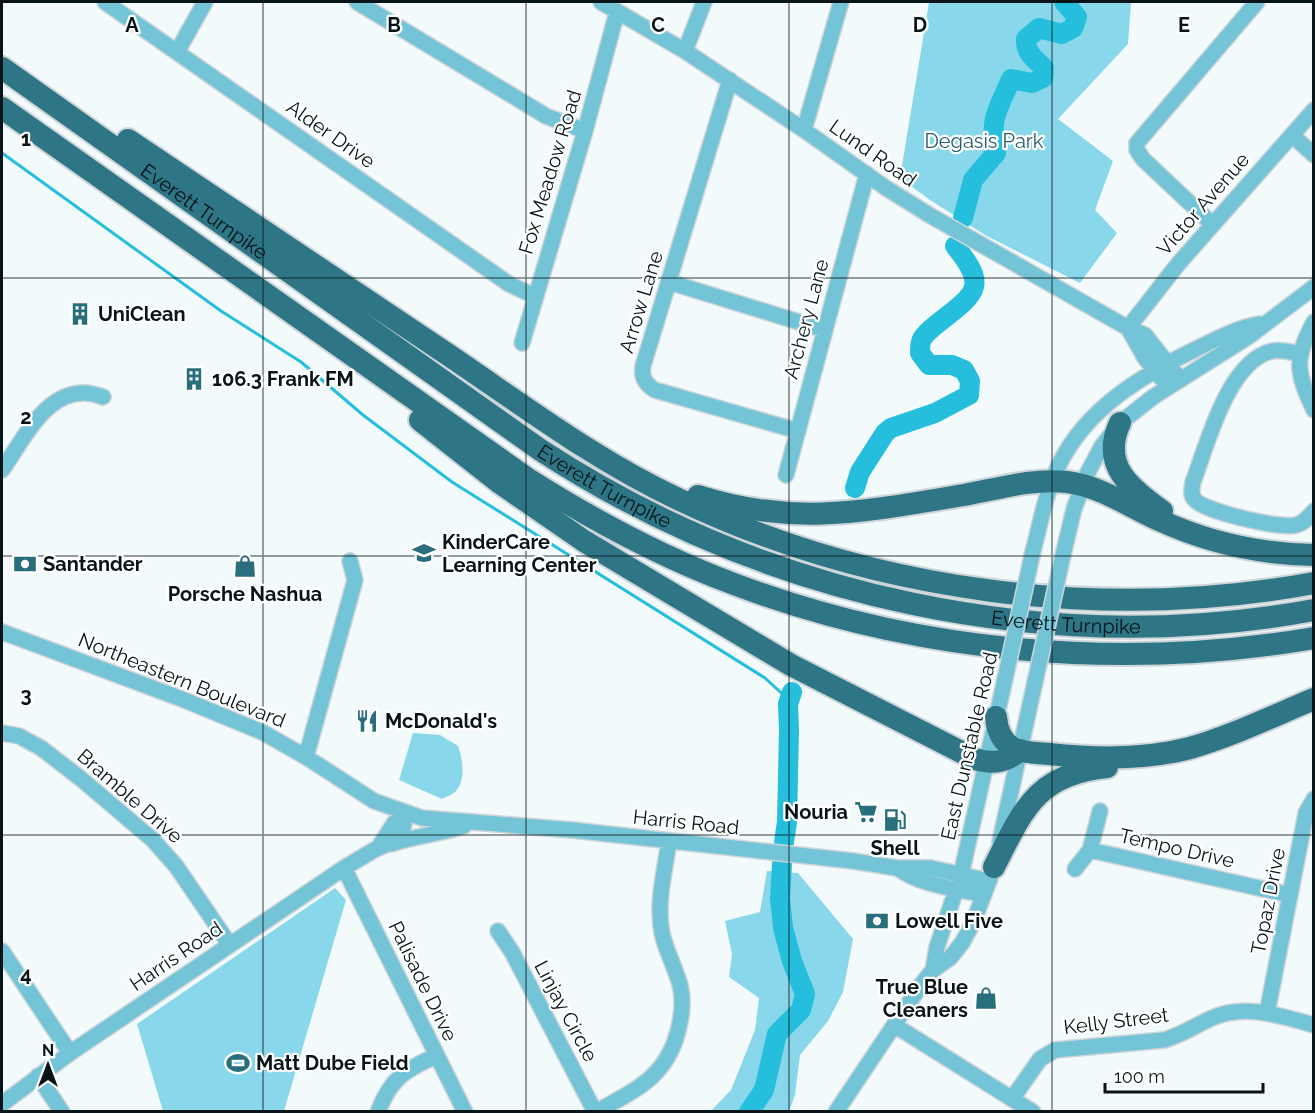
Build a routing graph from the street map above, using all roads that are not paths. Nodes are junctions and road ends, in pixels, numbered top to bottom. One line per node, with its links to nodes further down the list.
1 (105, 2): 10 (street, Alder Drive)
2 (205, 2): 10 (street)
3 (357, 2): 17 (street)
4 (601, 2): 8 (street, Lund Road)
5 (704, 2): 9 (street)
6 (841, 2): 16 (street)
7 (1257, 2): 21 (street)
8 (617, 12): 9 (street, Lund Road); 17 (street, Fox Meadow Road)
9 (685, 51): 13 (street, Lund Road)
10 (177, 52): 24 (street, Alder Drive)
11 (2, 56): 40 (highway)
12 (2, 68): 50 (highway, Everett Turnpike)
13 (730, 80): 16 (street, Lund Road); 22 (street, Arrow Lane)
14 (2, 108): 26 (highway, Everett Turnpike)
15 (1314, 110): 18 (street, Victor Avenue)
16 (804, 130): 20 (street, Lund Road)
17 (585, 131): 24 (street, Fox Meadow Road)
18 (1292, 135): 19 (street); 21 (street, Victor Avenue)
19 (1314, 155)
20 (867, 174): 29 (street, Lund Road); 30 (street, Archery Lane)
21 (1212, 224): 29 (street, Victor Avenue)
22 (669, 282): 30 (street); 39 (street, Arrow Lane)
23 (1314, 287): 25 (street, East Dunstable Road)
24 (534, 296): 31 (street, Fox Meadow Road)
25 (1296, 302): 27 (street); 28 (street, East Dunstable Road)
26 (295, 315): 52 (highway, Everett Turnpike); 59 (highway)
27 (1314, 321): 32 (street)
28 (1265, 323): 33 (street, East Dunstable Road); 35 (street, East Dunstable Road)
29 (1128, 328): 33 (street, Lund Road); 34 (street)
30 (825, 330): 39 (street, Archery Lane)
31 (522, 343)
32 (1300, 354): 37 (street); 45 (street)
33 (1169, 364): 34 (street, East Dunstable Road); 35 (street, Lund Road)
34 (1155, 372): 35 (street); 43 (street, East Dunstable Road)
35 (1174, 383): 38 (street, East Dunstable Road)
36 (103, 397): 41 (street)
37 (1314, 410)
38 (1120, 423): 44 (street, East Dunstable Road); 46 (highway)
39 (798, 431): 42 (street, Archery Lane)
40 (570, 436): 43 (highway); 49 (highway)
41 (2, 470)
42 (786, 475)
43 (1052, 482): 44 (highway); 54 (street, East Dunstable Road, bridge)
44 (1082, 485): 46 (highway); 56 (street, East Dunstable Road, bridge)
45 (1314, 511)
46 (1245, 549): 47 (highway)
47 (1314, 555)
48 (350, 561): 58 (street)
49 (1314, 583)
50 (1314, 610)
51 (2, 632): 58 (street, Northeastern Boulevard)
52 (1314, 639)
53 (1314, 699): 57 (highway)
54 (996, 717): 56 (highway); 59 (street, East Dunstable Road)
55 (2, 733): 73 (street, Bramble Drive)
56 (1020, 750): 57 (highway); 59 (highway); 69 (street, East Dunstable Road)
57 (1170, 753): 69 (highway)
58 (306, 757): 62 (street, Northeastern Boulevard)
59 (986, 762): 70 (street, East Dunstable Road)
60 (1314, 799): 71 (street, Topaz Drive)
61 (1100, 811): 66 (street)
62 (404, 813): 63 (street, Harris Road); 65 (street, Harris Road)
63 (470, 823): 64 (street, Harris Road); 65 (street, Harris Road)
64 (669, 841): 70 (street, Harris Road); 87 (street)
65 (385, 846): 67 (street, Harris Road)
66 (1090, 850): 68 (street); 71 (street, Tempo Drive)
67 (344, 868): 73 (street, Harris Road); 80 (street, Palisade Drive)
68 (1075, 869)
69 (989, 881): 70 (street, Harris Road); 75 (street, East Dunstable Road)
70 (959, 882): 75 (street, East Dunstable Road)
71 (1290, 895): 76 (street, Topaz Drive)
72 (498, 931): 87 (street, Linjay Circle)
73 (230, 945): 79 (street, Harris Road)
74 (2, 951): 79 (street)
75 (933, 970): 77 (street, East Dunstable Road)
76 (1267, 1013): 78 (street, Kelly Street); 82 (street, Kelly Street)
77 (894, 1025): 82 (street); 88 (street, East Dunstable Road)
78 (1314, 1025)
79 (70, 1053): 81 (street, Harris Road)
80 (436, 1056): 85 (street); 86 (street, Palisade Drive)
81 (38, 1076): 83 (street, Harris Road); 84 (street)
82 (1012, 1099): 89 (street)
83 (2, 1104)
84 (62, 1112)
85 (378, 1112)
86 (465, 1112)
87 (595, 1112)
88 (836, 1112)
89 (1033, 1112)

